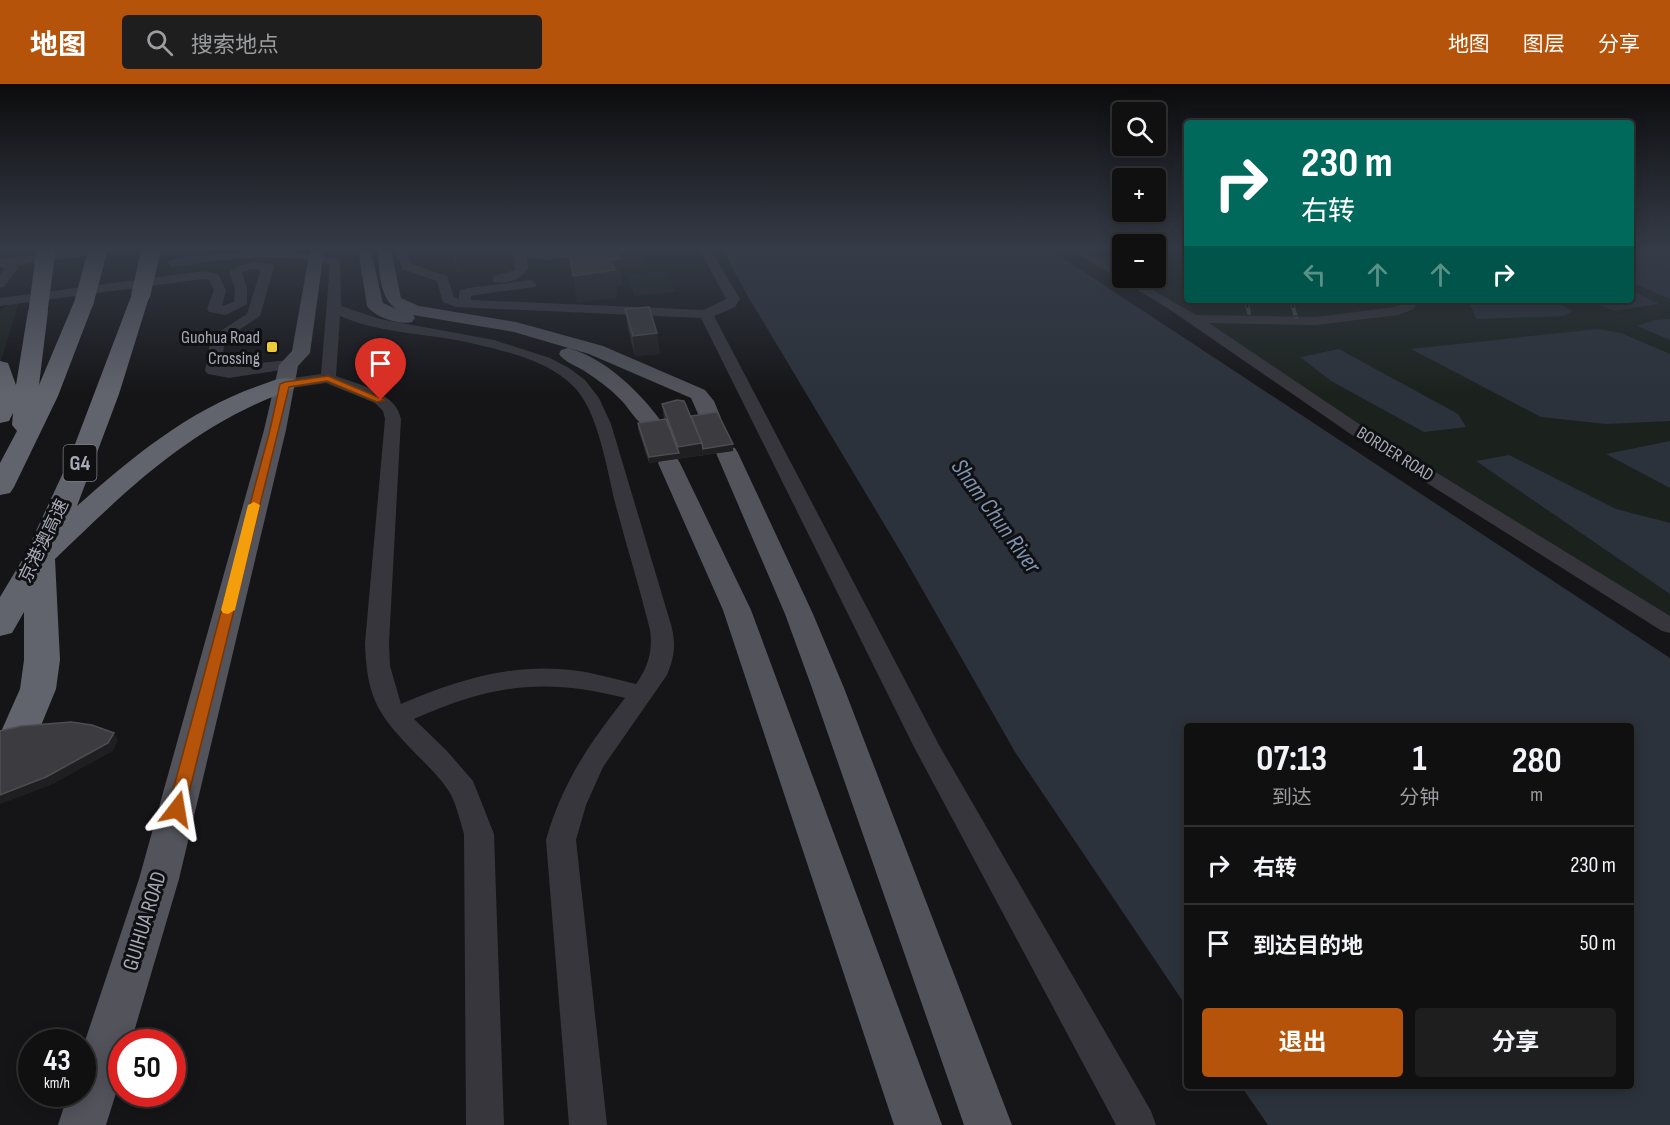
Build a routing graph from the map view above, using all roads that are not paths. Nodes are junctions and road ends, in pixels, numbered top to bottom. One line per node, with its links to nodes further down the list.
1 (26, 299): 17 (street)
2 (40, 299): 31 (highway, bridge)
3 (85, 299): 31 (highway, bridge)
4 (135, 299): 35 (highway, 京港澳高速 / G4)
5 (217, 299): 6 (street)
6 (240, 299)
7 (258, 299): 26 (street)
8 (295, 299): 21 (main road)
9 (305, 299): 26 (main road)
10 (334, 299): 20 (street)
11 (374, 299): 30 (main road)
12 (393, 299): 29 (main road)
13 (448, 299): 18 (street)
14 (472, 299): 18 (street)
15 (733, 299): 22 (street)
16 (1157, 299): 23 (street, BORDER ROAD)
17 (0, 302)
18 (564, 303): 22 (street)
19 (1410, 303): 23 (street)
20 (334, 308): 27 (street); 38 (street)
21 (290, 314)
22 (698, 314): 46 (street)
23 (1189, 319): 37 (street, BORDER ROAD)
24 (284, 345): 26 (main road)
25 (0, 368): 28 (highway)
26 (287, 375): 27 (street); 35 (highway); 41 (main road, GUIHUA ROAD)
27 (328, 378): 39 (street)
28 (0, 416)
29 (710, 418)
30 (653, 425)
31 (22, 448): 34 (highway)
32 (727, 453): 45 (main road)
33 (669, 463): 44 (main road)
34 (0, 487)
35 (39, 557): 36 (highway, 京港澳高速 / G4); 40 (highway)
36 (0, 625)
37 (1670, 626)
38 (642, 694): 39 (street); 43 (street)
39 (396, 717): 42 (street)
40 (19, 735)
41 (82, 1125)
42 (485, 1125)
43 (588, 1125)
44 (918, 1125)
45 (988, 1125)
46 (1137, 1125)

